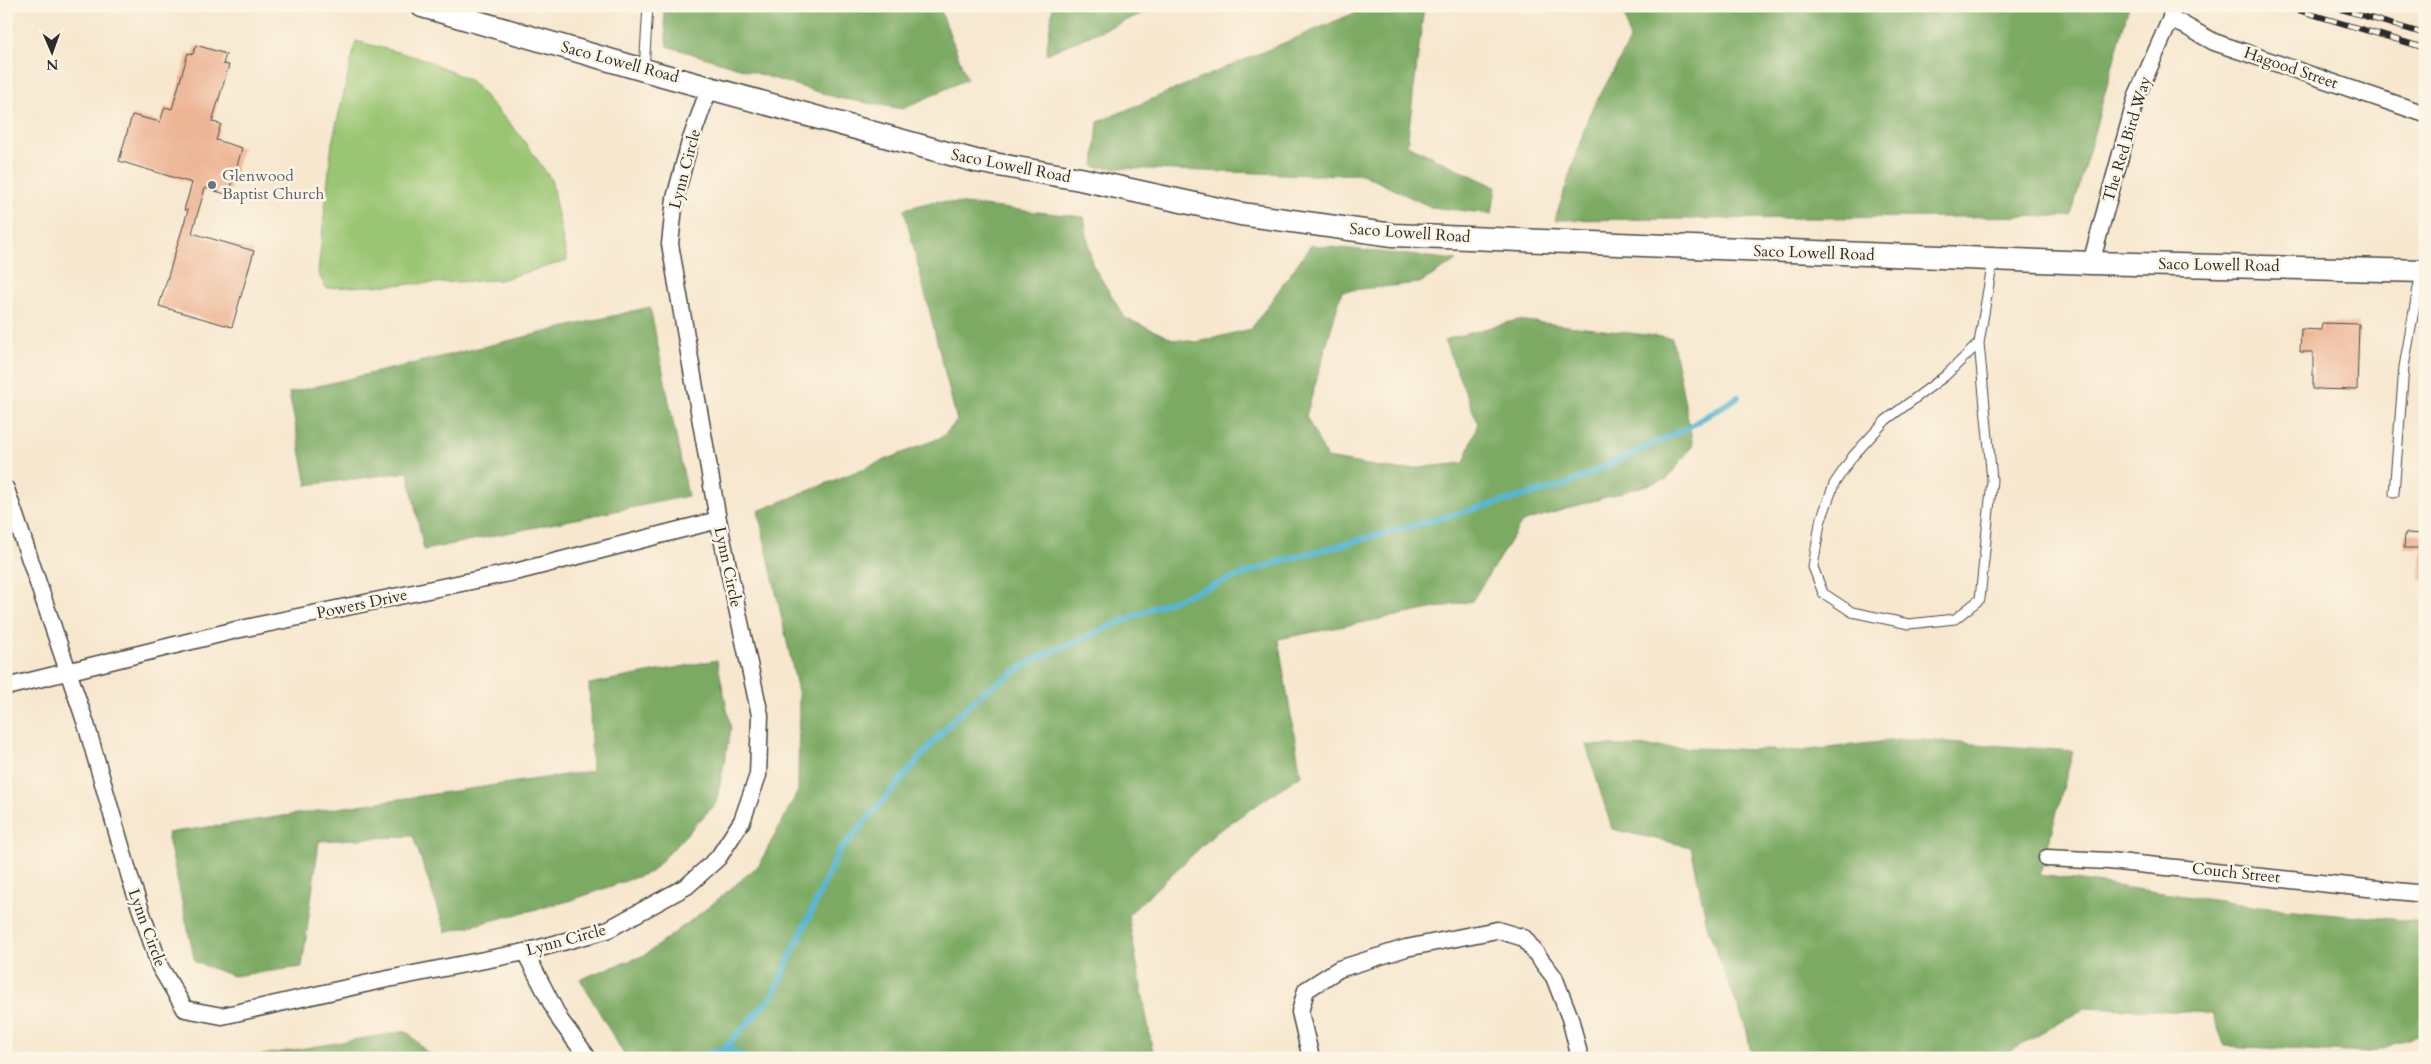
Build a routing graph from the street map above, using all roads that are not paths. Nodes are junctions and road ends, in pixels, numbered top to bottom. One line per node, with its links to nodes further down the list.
1 (422, 6): 4 (street, Saco Lowell Road)
2 (648, 6): 4 (lane)
3 (2172, 12): 6 (street, Hagood Street); 8 (street, The Red Bird Way)
4 (644, 70): 5 (street, Saco Lowell Road)
5 (710, 86): 7 (street, Saco Lowell Road); 13 (street, Lynn Circle)
6 (2425, 114)
7 (1993, 260): 8 (street, Saco Lowell Road); 10 (lane)
8 (2091, 263): 9 (street, Saco Lowell Road)
9 (2423, 271): 12 (lane)
10 (1979, 343): 10 (lane)
11 (6, 489): 14 (street, Lynn Circle)
12 (2394, 493)
13 (718, 520): 14 (street, Powers Drive); 18 (street, Lynn Circle)
14 (67, 671): 15 (street, Powers Drive); 18 (street, Lynn Circle)
15 (6, 687)
16 (2047, 858): 17 (street, Couch Street)
17 (2425, 894)
18 (525, 952): 19 (street)
19 (588, 1058)
20 (1312, 1058): 21 (street)
21 (1580, 1058)

